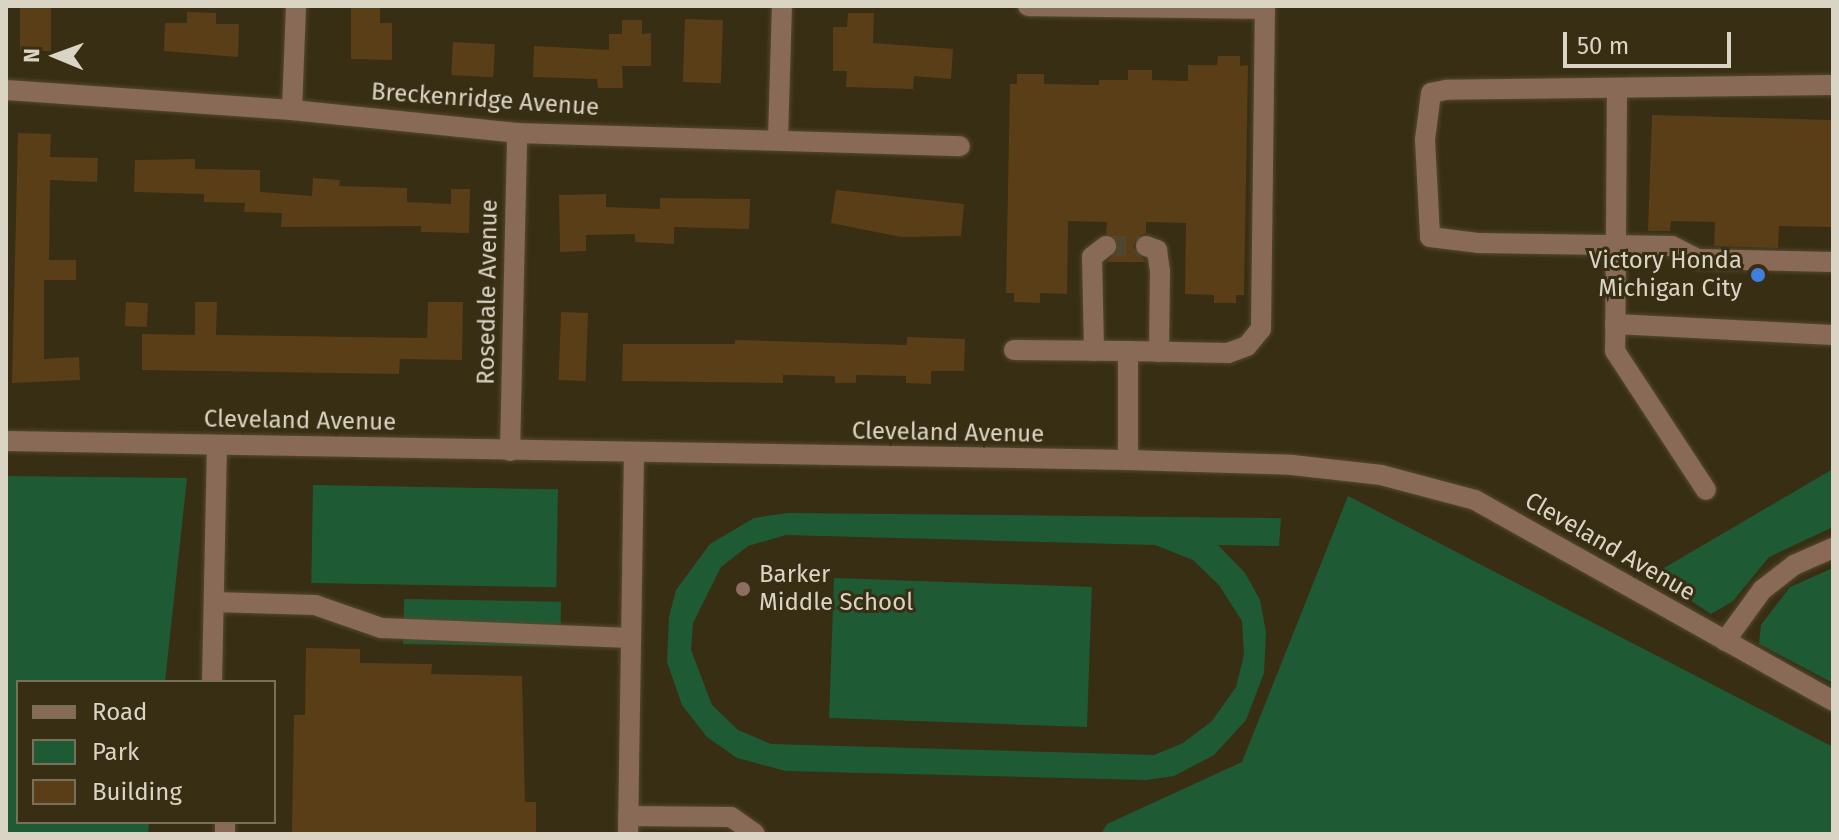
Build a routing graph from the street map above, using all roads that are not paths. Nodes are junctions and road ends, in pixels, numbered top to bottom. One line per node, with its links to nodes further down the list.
1 (296, 6): 8 (street)
2 (782, 6): 10 (street)
3 (1028, 6): 4 (street)
4 (1265, 8): 21 (street)
5 (1833, 85): 6 (street)
6 (1617, 88): 12 (street); 12 (street)
7 (6, 90): 8 (street, Breckenridge Avenue)
8 (292, 110): 9 (street, Breckenridge Avenue)
9 (517, 133): 10 (street, Breckenridge Avenue); 24 (street, Rosedale Avenue)
10 (778, 139): 11 (street, Breckenridge Avenue)
11 (960, 146)
12 (1616, 245): 15 (street); 16 (street)
13 (1106, 246): 19 (street)
14 (1146, 246): 21 (street)
15 (1833, 262)
16 (1615, 324): 17 (street); 27 (street)
17 (1833, 335)
18 (1014, 350): 19 (street)
19 (1094, 351): 20 (street)
20 (1128, 351): 21 (street); 26 (street)
21 (1159, 352)
22 (6, 441): 23 (street, Cleveland Avenue)
23 (217, 445): 24 (street, Cleveland Avenue); 29 (street)
24 (510, 451): 25 (street, Cleveland Avenue)
25 (634, 453): 26 (street, Cleveland Avenue); 30 (street)
26 (1128, 460): 31 (street, Cleveland Avenue)
27 (1706, 490)
28 (1833, 548): 31 (street)
29 (214, 602): 30 (street); 32 (street)
30 (631, 638): 34 (street)
31 (1725, 641): 33 (street, Cleveland Avenue)
32 (212, 680)
33 (1833, 701)
34 (628, 825): 35 (street)
35 (755, 834)

